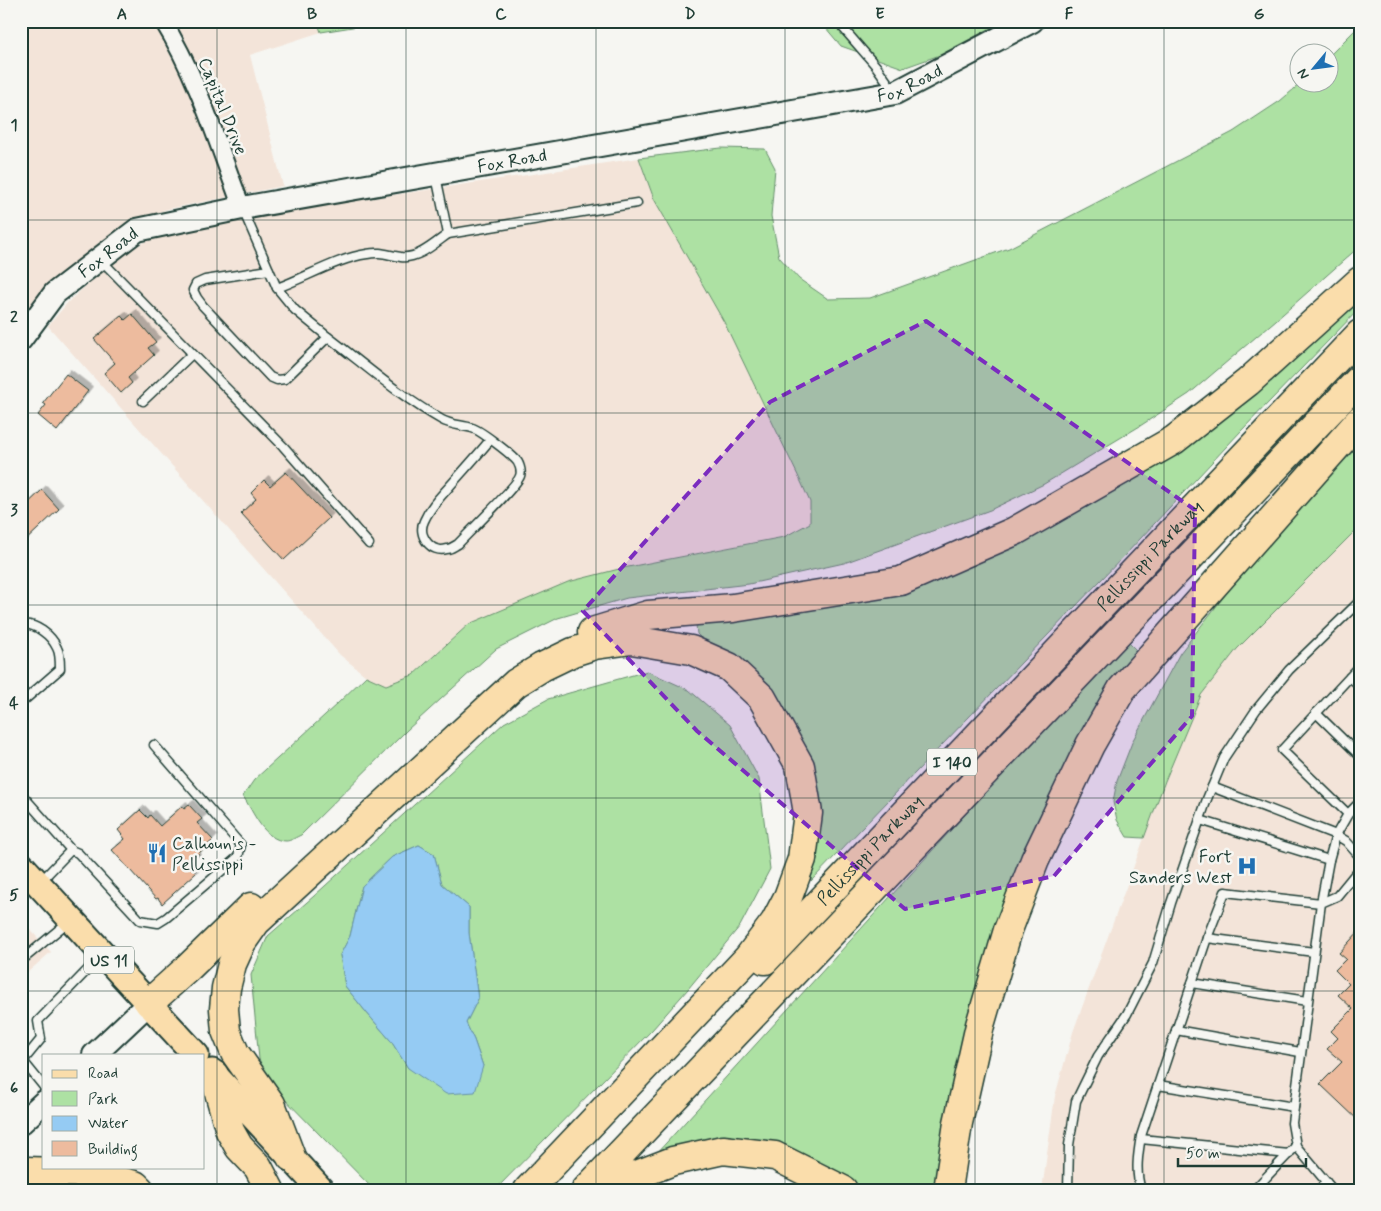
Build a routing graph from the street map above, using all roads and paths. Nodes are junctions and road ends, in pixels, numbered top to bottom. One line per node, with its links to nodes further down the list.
1 (163, 21): 7 (street, Capital Drive)
2 (837, 21): 4 (lane)
3 (1032, 21): 4 (street, Fox Road)
4 (895, 93): 5 (street, Fox Road)
5 (436, 174): 7 (street, Fox Road); 8 (lane)
6 (638, 203): 8 (lane)
7 (242, 208): 9 (street, Fox Road); 10 (lane)
8 (448, 234): 12 (lane)
9 (99, 259): 15 (street, Fox Road); 16 (lane)
10 (269, 270): 12 (lane); 14 (lane)
11 (1360, 281): 51 (highway)
12 (277, 288): 14 (lane)
13 (1360, 334): 74 (highway, Pellissippi Parkway / I 140)
14 (328, 337): 20 (lane)
15 (21, 339)
16 (192, 354): 18 (lane); 21 (lane)
17 (1360, 379): 75 (highway, Pellissippi Parkway / I 140)
18 (143, 401)
19 (1360, 420): 78 (highway)
20 (490, 440): 20 (lane)
21 (369, 544)
22 (1360, 601): 31 (lane)
23 (21, 625): 27 (lane)
24 (1360, 666): 25 (lane)
25 (1350, 676): 26 (lane); 28 (lane)
26 (1360, 686)
27 (21, 703)
28 (1316, 713): 30 (lane); 34 (lane)
29 (154, 745): 37 (lane)
30 (1360, 756)
31 (1212, 787): 35 (lane); 36 (lane)
32 (21, 798): 37 (lane)
33 (1360, 802): 34 (lane)
34 (1348, 814): 36 (lane)
35 (1200, 820): 39 (lane); 79 (lane)
36 (1336, 835): 38 (lane); 39 (lane)
37 (71, 850): 42 (lane)
38 (1360, 857)
39 (1329, 860): 43 (lane)
40 (21, 865): 42 (main road, US 11)
41 (1360, 868): 43 (lane)
42 (38, 883): 44 (main road, US 11)
43 (1321, 903): 45 (lane); 46 (lane)
44 (71, 919): 47 (main road, US 11); 48 (lane)
45 (1207, 938): 46 (lane); 49 (lane)
46 (1314, 952): 50 (lane)
47 (103, 954): 51 (main road, US 11); 56 (lane)
48 (21, 961)
49 (1192, 983): 50 (lane); 52 (lane)
50 (1307, 1001): 53 (lane)
51 (149, 1003): 54 (street); 55 (main road, US 11)
52 (1176, 1030): 53 (lane); 59 (lane)
53 (1300, 1052): 61 (lane)
54 (95, 1054)
55 (195, 1054)
56 (22, 1062): 58 (lane)
57 (209, 1069): 66 (main road); 71 (highway)
58 (42, 1085)
59 (1158, 1085): 61 (lane); 63 (lane)
60 (42, 1104): 62 (street)
61 (1294, 1107): 64 (lane)
62 (21, 1123)
63 (1141, 1138): 65 (lane); 69 (lane)
64 (1296, 1146): 65 (lane); 68 (lane)
65 (1289, 1154): 81 (lane)
66 (291, 1157): 72 (main road); 73 (highway)
67 (21, 1174): 70 (highway)
68 (1326, 1182): 82 (lane); 83 (lane)
69 (1141, 1189): 80 (lane)
70 (140, 1190)
71 (270, 1190)
72 (321, 1190)
73 (528, 1190)
74 (545, 1190)
75 (586, 1190)
76 (610, 1190): 77 (highway)
77 (843, 1190)
78 (948, 1190)
79 (1068, 1190)
80 (1151, 1190)
81 (1254, 1190)
82 (1319, 1190)
83 (1333, 1190)

